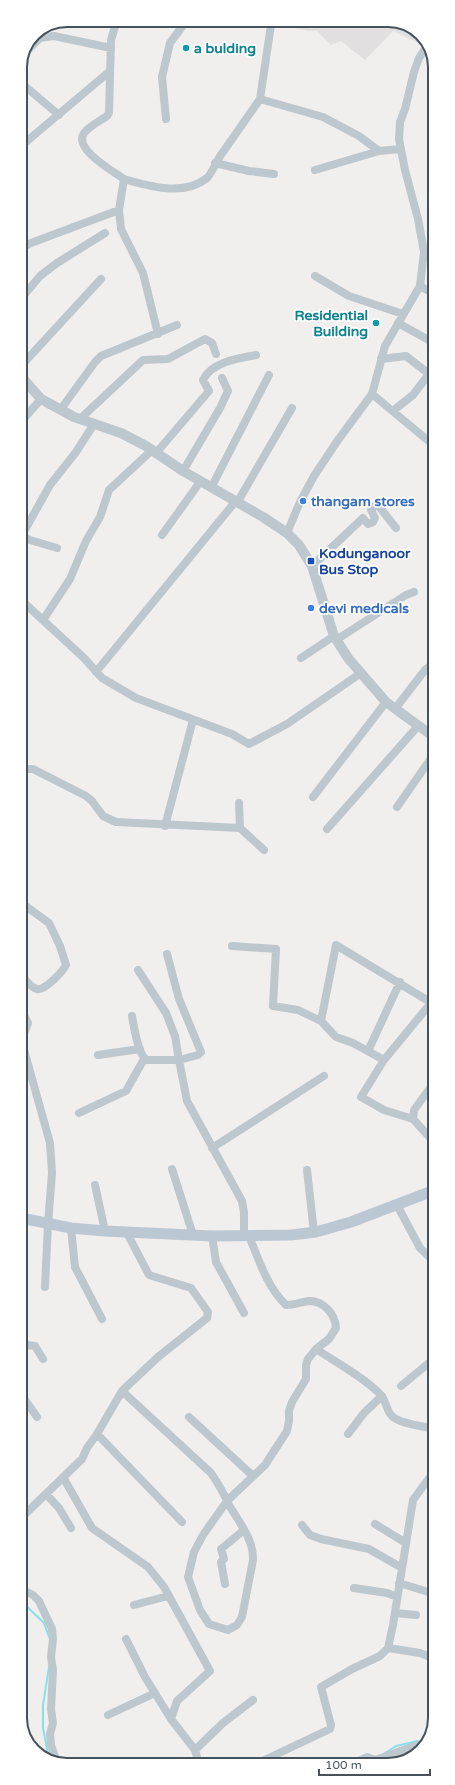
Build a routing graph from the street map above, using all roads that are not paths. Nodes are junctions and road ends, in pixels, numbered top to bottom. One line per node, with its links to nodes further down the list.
1 (115, 27): 5 (street)
2 (182, 27): 11 (street)
3 (271, 27): 9 (street)
4 (40, 38): 5 (street)
5 (111, 48): 7 (street)
6 (424, 50): 13 (street)
7 (110, 71): 10 (street); 18 (street)
8 (27, 88): 10 (street)
9 (260, 99): 14 (street); 15 (street)
10 (59, 115): 12 (street)
11 (166, 119)
12 (27, 141)
13 (400, 149): 14 (street); 22 (street)
14 (379, 151): 16 (street)
15 (215, 163): 17 (street); 18 (street)
16 (315, 170)
17 (274, 174)
18 (124, 179): 19 (street)
19 (119, 210): 21 (street); 32 (street)
20 (105, 233): 28 (street)
21 (27, 245)
22 (424, 252): 23 (street); 26 (street)
23 (428, 253)
24 (315, 276): 29 (street)
25 (101, 279): 36 (street)
26 (420, 286): 27 (street); 29 (street)
27 (428, 291)
28 (27, 292)
29 (403, 314): 30 (street)
30 (398, 323): 33 (street); 37 (street)
31 (177, 325): 32 (street)
32 (158, 334): 46 (street)
33 (428, 340)
34 (216, 354): 49 (street)
35 (256, 355): 52 (street)
36 (27, 359)
37 (381, 359): 38 (street); 43 (street)
38 (428, 373)
39 (269, 375): 55 (street)
40 (428, 375): 47 (street)
41 (222, 378): 53 (street)
42 (27, 383): 44 (street)
43 (372, 394): 47 (street); 59 (street)
44 (41, 399): 46 (street); 48 (street)
45 (292, 408): 56 (street)
46 (61, 409): 49 (street)
47 (394, 410): 51 (street)
48 (27, 415)
49 (80, 419): 50 (street)
50 (94, 424): 52 (street); 57 (street)
51 (428, 437)
52 (155, 451): 53 (street); 66 (street)
53 (183, 471): 54 (street)
54 (200, 482): 55 (street); 60 (street)
55 (211, 488): 56 (street)
56 (236, 502): 59 (street); 70 (street)
57 (27, 526)
58 (396, 528): 63 (street)
59 (287, 533): 63 (street)
60 (162, 535)
61 (27, 538): 62 (street)
62 (58, 548)
63 (312, 566): 67 (street)
64 (414, 592): 67 (street)
65 (27, 605): 66 (street)
66 (43, 620): 70 (street)
67 (335, 638): 68 (street); 71 (street)
68 (300, 658)
69 (428, 668): 73 (street)
70 (96, 672): 74 (street)
71 (361, 673): 72 (street); 74 (street)
72 (386, 702): 73 (street); 79 (street)
73 (394, 709): 75 (street)
74 (193, 720): 82 (street)
75 (418, 726): 76 (street); 84 (street)
76 (428, 734)
77 (428, 762): 81 (street)
78 (27, 770): 82 (street)
79 (313, 797)
80 (238, 803): 83 (street)
81 (396, 807)
82 (165, 826): 83 (street)
83 (240, 828): 85 (street)
84 (327, 829)
85 (264, 850)
86 (27, 907): 90 (street)
87 (232, 946): 95 (street)
88 (167, 954): 100 (street)
89 (138, 970): 100 (street)
90 (27, 981)
91 (400, 982): 92 (street); 95 (street); 97 (street)
92 (428, 998)
93 (428, 1009): 101 (street)
94 (132, 1016): 96 (street)
95 (321, 1021): 97 (street)
96 (140, 1049): 98 (street); 99 (street)
97 (368, 1051): 101 (street)
98 (98, 1055)
99 (144, 1059): 100 (street); 105 (street)
100 (179, 1060): 108 (street)
101 (384, 1060): 106 (street)
102 (27, 1064): 115 (street)
103 (324, 1076): 108 (street)
104 (428, 1091): 106 (street)
105 (79, 1113)
106 (413, 1119): 107 (street)
107 (428, 1135)
108 (212, 1148): 122 (street)
109 (172, 1169): 120 (street)
110 (307, 1170): 118 (street)
111 (95, 1185): 117 (street)
112 (428, 1193): 113 (main road)
113 (397, 1206): 118 (main road); 123 (street)
114 (27, 1219): 115 (main road)
115 (48, 1224): 116 (main road); 124 (street)
116 (72, 1228): 117 (main road); 126 (street)
117 (105, 1232): 119 (main road)
118 (314, 1232): 122 (main road)
119 (127, 1233): 120 (main road); 132 (street)
120 (193, 1235): 121 (main road)
121 (212, 1236): 122 (main road); 125 (street)
122 (247, 1236): 128 (street)
123 (428, 1255)
124 (45, 1287)
125 (244, 1313)
126 (102, 1319)
127 (27, 1346): 129 (street)
128 (316, 1349): 133 (street); 140 (street)
129 (43, 1359)
130 (428, 1364): 131 (street)
131 (402, 1386)
132 (122, 1391): 138 (street); 144 (street)
133 (382, 1396): 137 (street); 139 (street)
134 (27, 1403): 135 (street)
135 (37, 1417)
136 (189, 1417): 140 (street)
137 (428, 1427)
138 (97, 1434): 141 (street); 146 (street)
139 (348, 1434)
140 (254, 1476): 144 (street)
141 (63, 1477): 143 (street); 158 (street)
142 (428, 1480): 151 (street)
143 (46, 1494): 145 (street); 149 (street)
144 (227, 1500): 150 (street); 150 (street)
145 (27, 1512)
146 (182, 1522)
147 (375, 1524): 151 (street)
148 (302, 1525): 152 (street)
149 (70, 1528)
150 (244, 1530): 153 (street)
151 (406, 1543): 152 (street)
152 (402, 1568): 154 (street)
153 (225, 1584)
154 (399, 1584): 157 (street); 159 (street)
155 (354, 1588): 159 (street)
156 (27, 1592): 172 (street)
157 (428, 1592)
158 (168, 1596): 160 (street); 169 (street)
159 (397, 1597): 161 (street)
160 (134, 1605)
161 (395, 1613): 162 (street); 164 (street)
162 (416, 1615)
163 (126, 1639): 166 (street)
164 (388, 1648): 165 (street); 174 (street)
165 (428, 1656)
166 (155, 1693): 168 (street); 169 (street)
167 (253, 1700): 171 (street)
168 (108, 1715)
169 (171, 1719): 171 (street)
170 (416, 1746): 175 (street)
171 (195, 1750): 173 (street)
172 (55, 1756)
173 (197, 1758)
174 (269, 1758)
175 (387, 1758)

